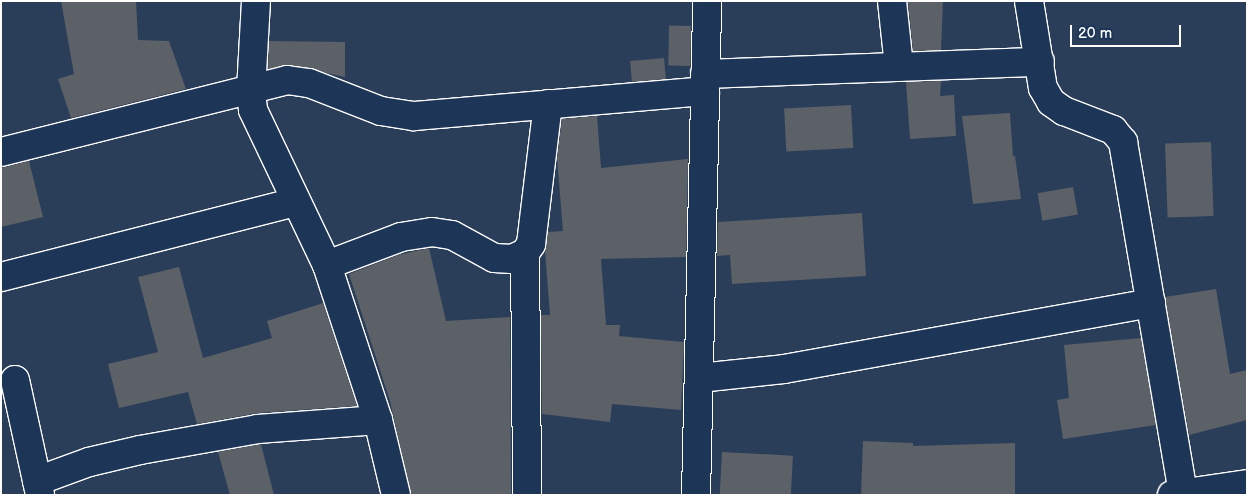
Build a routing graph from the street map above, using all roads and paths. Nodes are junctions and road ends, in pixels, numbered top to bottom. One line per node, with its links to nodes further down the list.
1 (256, 1): 8 (street)
2 (706, 1): 7 (street)
3 (892, 1): 6 (street)
4 (1029, 1): 5 (street)
5 (1040, 62): 6 (street); 15 (street)
6 (899, 66): 7 (street)
7 (705, 82): 9 (street); 16 (street)
8 (251, 91): 9 (street); 10 (street); 11 (street)
9 (548, 104): 12 (street)
10 (1, 152)
11 (295, 202): 13 (street); 14 (street)
12 (525, 253): 13 (street); 23 (street)
13 (327, 265): 18 (street)
14 (1, 276)
15 (1151, 303): 16 (street); 21 (street)
16 (699, 378): 24 (street)
17 (15, 380): 20 (street)
18 (378, 420): 20 (street); 22 (street)
19 (1247, 484): 21 (street)
20 (38, 488)
21 (1178, 493)
22 (396, 495)
23 (527, 495)
24 (696, 495)

